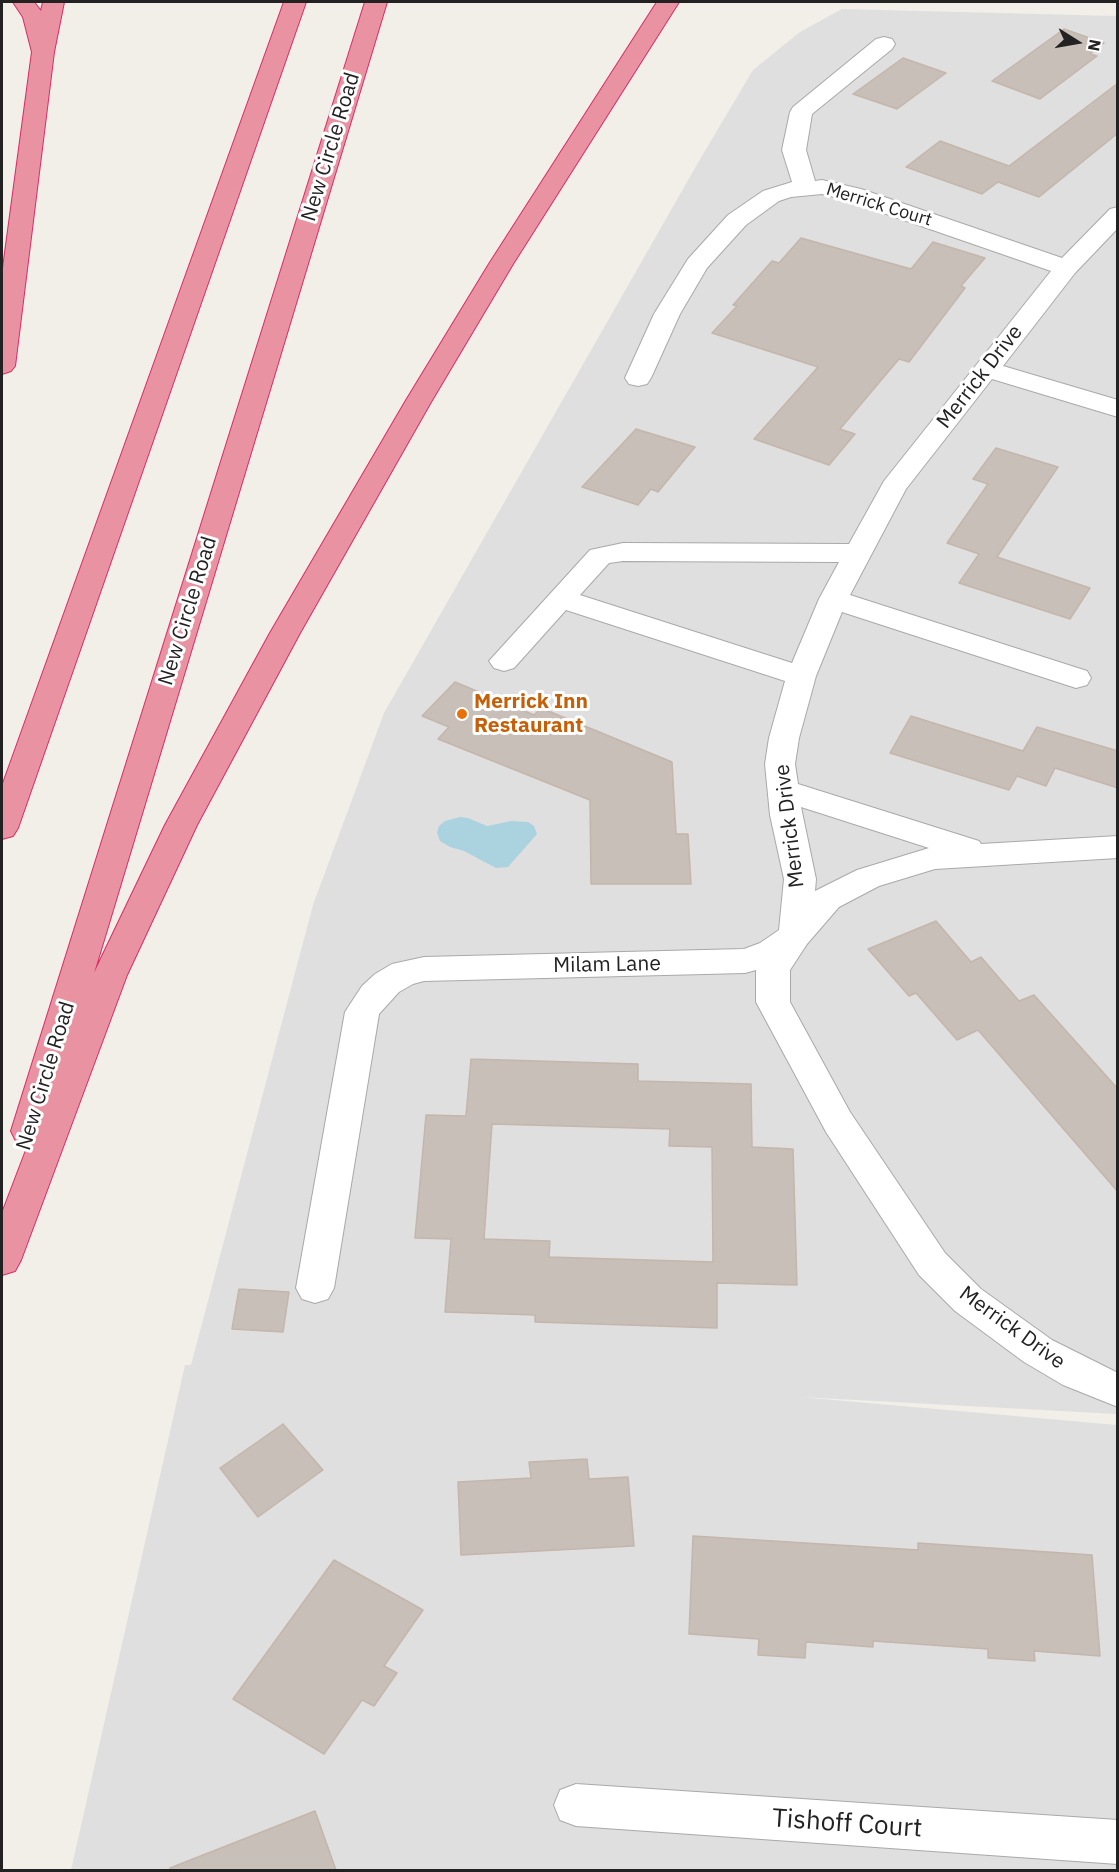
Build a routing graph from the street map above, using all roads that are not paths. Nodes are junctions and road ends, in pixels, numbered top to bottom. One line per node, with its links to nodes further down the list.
1 (24, 2): 7 (highway)
2 (53, 2): 7 (highway)
3 (295, 2): 22 (highway)
4 (376, 2): 26 (highway, New Circle Road)
5 (668, 2): 27 (highway)
6 (884, 44): 8 (street)
7 (43, 52): 11 (highway)
8 (805, 187): 10 (street, Merrick Court); 13 (street, Merrick Court)
9 (1118, 214): 10 (street, Merrick Drive)
10 (1066, 268): 12 (street, Merrick Drive)
11 (2, 366)
12 (987, 369): 14 (street); 15 (street, Merrick Drive)
13 (638, 378)
14 (1118, 409)
15 (857, 553): 16 (street); 17 (street, Merrick Drive)
16 (560, 598): 18 (street); 19 (street)
17 (832, 599): 19 (street, Merrick Drive); 20 (street)
18 (504, 661)
19 (801, 676): 21 (street, Merrick Drive)
20 (1076, 678)
21 (784, 791): 24 (street); 25 (street, Merrick Drive)
22 (2, 828)
23 (1118, 847): 24 (street, Milam Lane)
24 (981, 853): 25 (street, Milam Lane)
25 (795, 936): 28 (street, Milam Lane); 29 (street, Merrick Drive)
26 (2, 1222)
27 (2, 1260)
28 (315, 1288)
29 (1118, 1391)
30 (576, 1805): 31 (street, Tishoff Court)
31 (1118, 1842)

